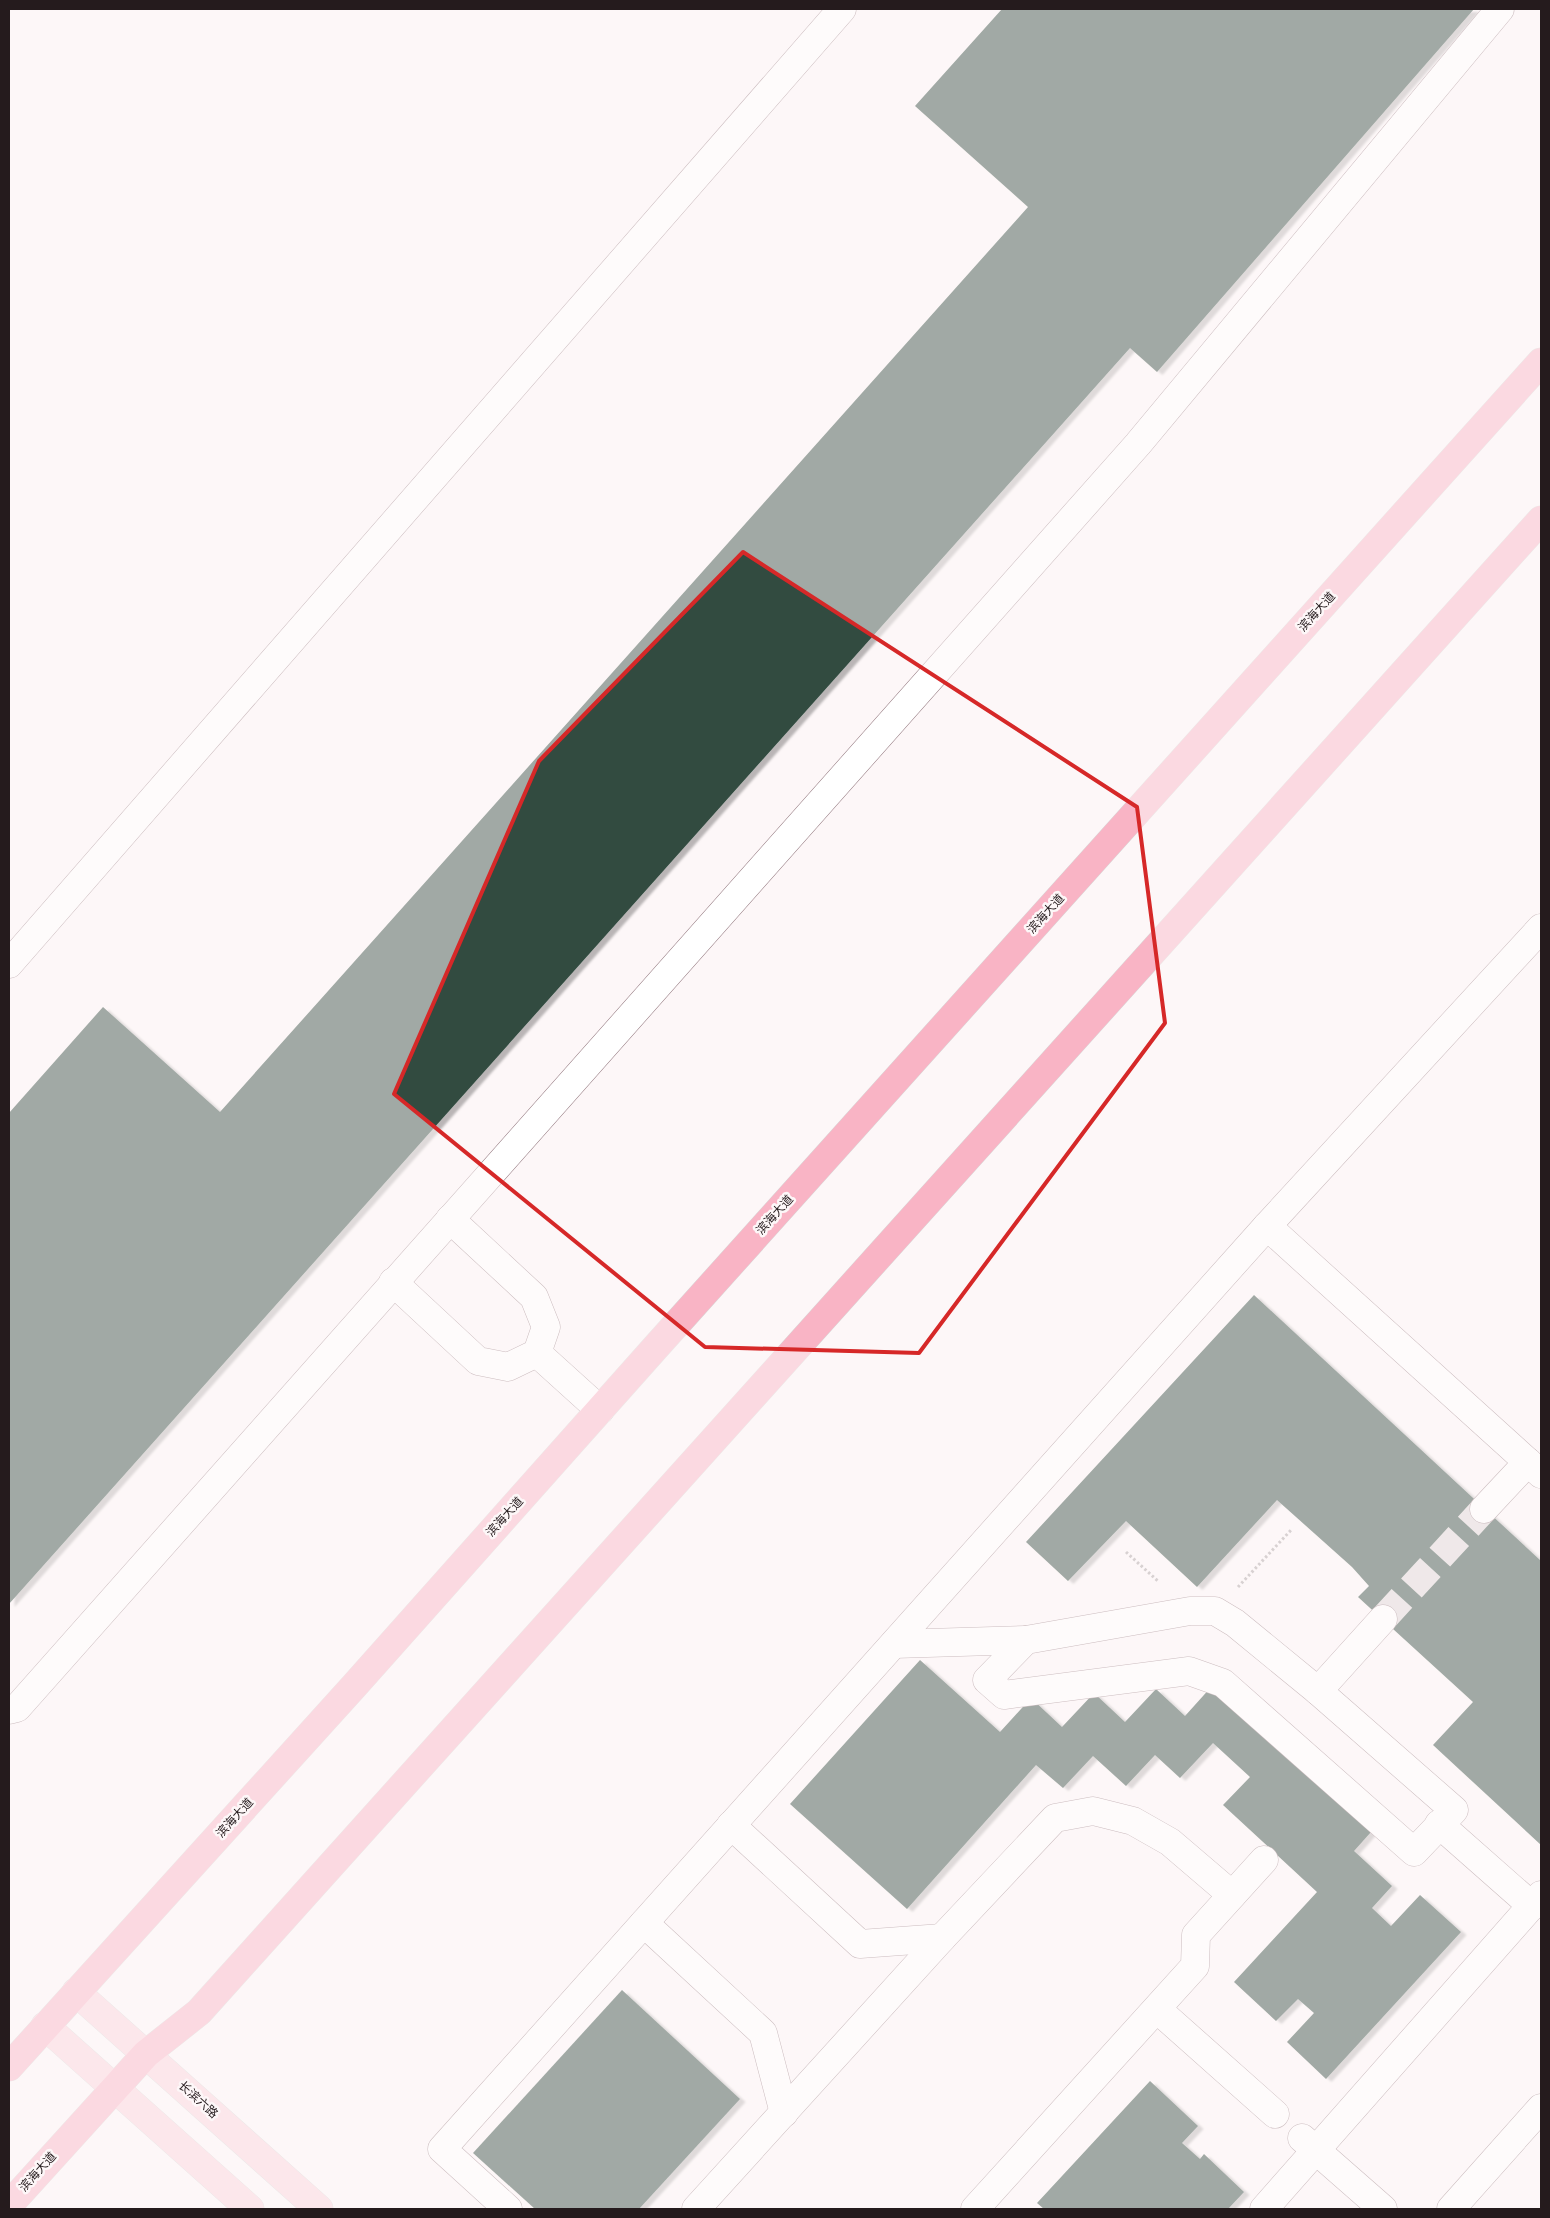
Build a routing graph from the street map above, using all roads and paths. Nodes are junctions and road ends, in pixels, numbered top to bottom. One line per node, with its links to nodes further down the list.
1 (842, 9): 6 (street)
2 (1500, 9): 7 (street)
3 (1541, 362): 11 (highway, 滨海大道)
4 (1541, 520): 31 (highway, 滨海大道)
5 (1541, 928): 8 (street)
6 (9, 964)
7 (450, 1219): 9 (street); 10 (street)
8 (1267, 1226): 12 (street); 18 (street)
9 (392, 1282): 10 (street); 20 (street)
10 (537, 1354): 11 (street)
11 (600, 1410): 28 (highway, 滨海大道)
12 (1535, 1468): 13 (street)
13 (1484, 1509)
14 (1292, 1529): 15 (path)
15 (1215, 1611): 17 (street); 19 (street)
16 (1383, 1620): 19 (street)
17 (1026, 1640): 18 (street); 21 (street)
18 (894, 1644): 22 (street)
19 (1318, 1691): 21 (street)
20 (9, 1710)
21 (1439, 1824): 25 (street)
22 (731, 1825): 26 (street); 27 (street)
23 (1264, 1860): 24 (street)
24 (1232, 1896): 27 (street); 29 (street)
25 (1536, 1901): 37 (street)
26 (644, 1923): 35 (street); 42 (street)
27 (942, 1938): 35 (street)
28 (76, 1992): 30 (highway, 滨海大道); 31 (main road, 长滨六路)
29 (1158, 2010): 36 (street); 43 (street)
30 (45, 2026): 32 (highway, 滨海大道); 33 (main road)
31 (146, 2054): 33 (highway, 滨海大道); 41 (main road, 长滨六路)
32 (9, 2067)
33 (114, 2088): 39 (highway, 滨海大道); 40 (main road)
34 (1541, 2108): 46 (street)
35 (784, 2113): 38 (street)
36 (1275, 2114)
37 (1310, 2145): 44 (street); 45 (street)
38 (710, 2204)
39 (9, 2205)
40 (250, 2209)
41 (319, 2209)
42 (508, 2209)
43 (975, 2209)
44 (1264, 2209)
45 (1383, 2209)
46 (1450, 2209)

